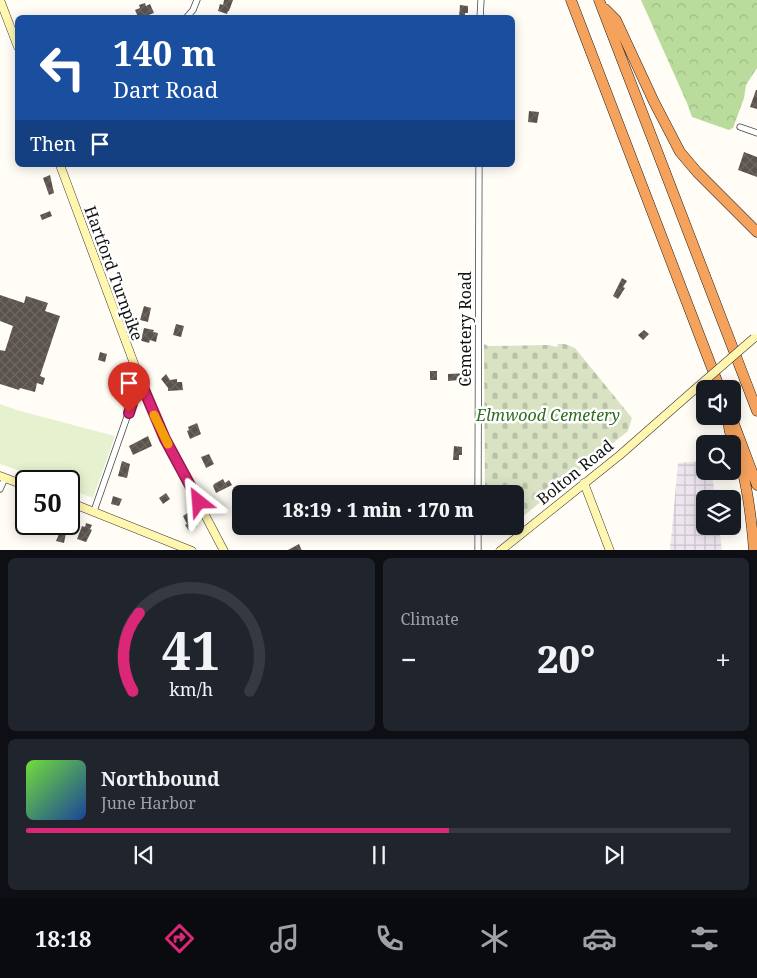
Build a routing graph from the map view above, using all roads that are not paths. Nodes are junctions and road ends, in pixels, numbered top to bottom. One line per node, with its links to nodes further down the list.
1 (0, 0): 8 (main road)
2 (197, 0): 6 (street)
3 (481, 0): 7 (street)
4 (570, 0): 15 (highway)
5 (599, 2): 13 (highway); 17 (highway)
6 (189, 15)
7 (480, 15)
8 (15, 39)
9 (740, 127): 10 (street)
10 (757, 133)
11 (61, 167): 16 (main road, Hartford Turnpike)
12 (479, 167): 24 (street, Cemetery Road)
13 (757, 232)
14 (756, 337): 22 (main road, Bolton Road, bridge)
15 (717, 380)
16 (142, 385): 27 (street); 30 (main road, Hartford Turnpike)
17 (757, 411)
18 (730, 425): 34 (highway)
19 (733, 425): 23 (highway)
20 (2, 477): 21 (main road); 25 (street)
21 (15, 482)
22 (584, 483): 32 (main road, Bolton Road); 33 (main road)
23 (757, 484)
24 (478, 485)
25 (0, 490)
26 (80, 506): 27 (main road)
27 (94, 511): 29 (main road)
28 (478, 535): 31 (street)
29 (192, 550)
30 (224, 550)
31 (478, 550)
32 (500, 550)
33 (610, 550)
34 (754, 550)

